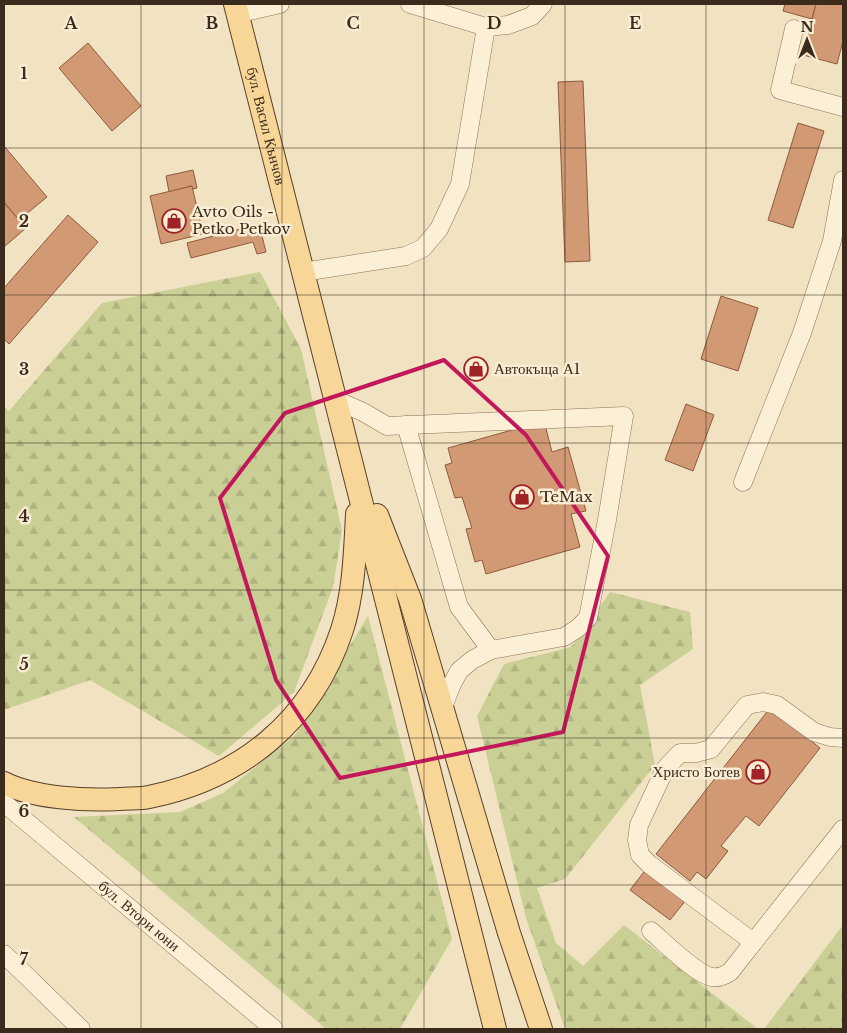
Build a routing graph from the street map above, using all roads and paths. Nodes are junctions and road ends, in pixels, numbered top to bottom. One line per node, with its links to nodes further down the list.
1 (280, 4): 4 (street)
2 (410, 4): 5 (street)
3 (543, 4): 5 (street)
4 (236, 9): 9 (main road, бул. Васил Кънчов)
5 (486, 27): 9 (street)
6 (794, 29): 7 (street)
7 (843, 107)
8 (842, 187): 13 (street)
9 (303, 272): 10 (main road, бул. Васил Кънчов)
10 (336, 400): 11 (main road, бул. Васил Кънчов); 12 (street)
11 (342, 423): 14 (main road); 16 (main road)
12 (406, 425): 15 (street); 15 (street)
13 (743, 482)
14 (357, 485): 18 (main road); 26 (main road)
15 (492, 650): 16 (street)
16 (442, 710): 27 (main road)
17 (843, 738): 22 (street)
18 (4, 783)
19 (4, 803): 25 (street, бул. Втори юни)
20 (843, 829): 22 (street)
21 (651, 932): 22 (street)
22 (753, 942)
23 (4, 954): 24 (street)
24 (81, 1029)
25 (274, 1029)
26 (495, 1029)
27 (541, 1029)

